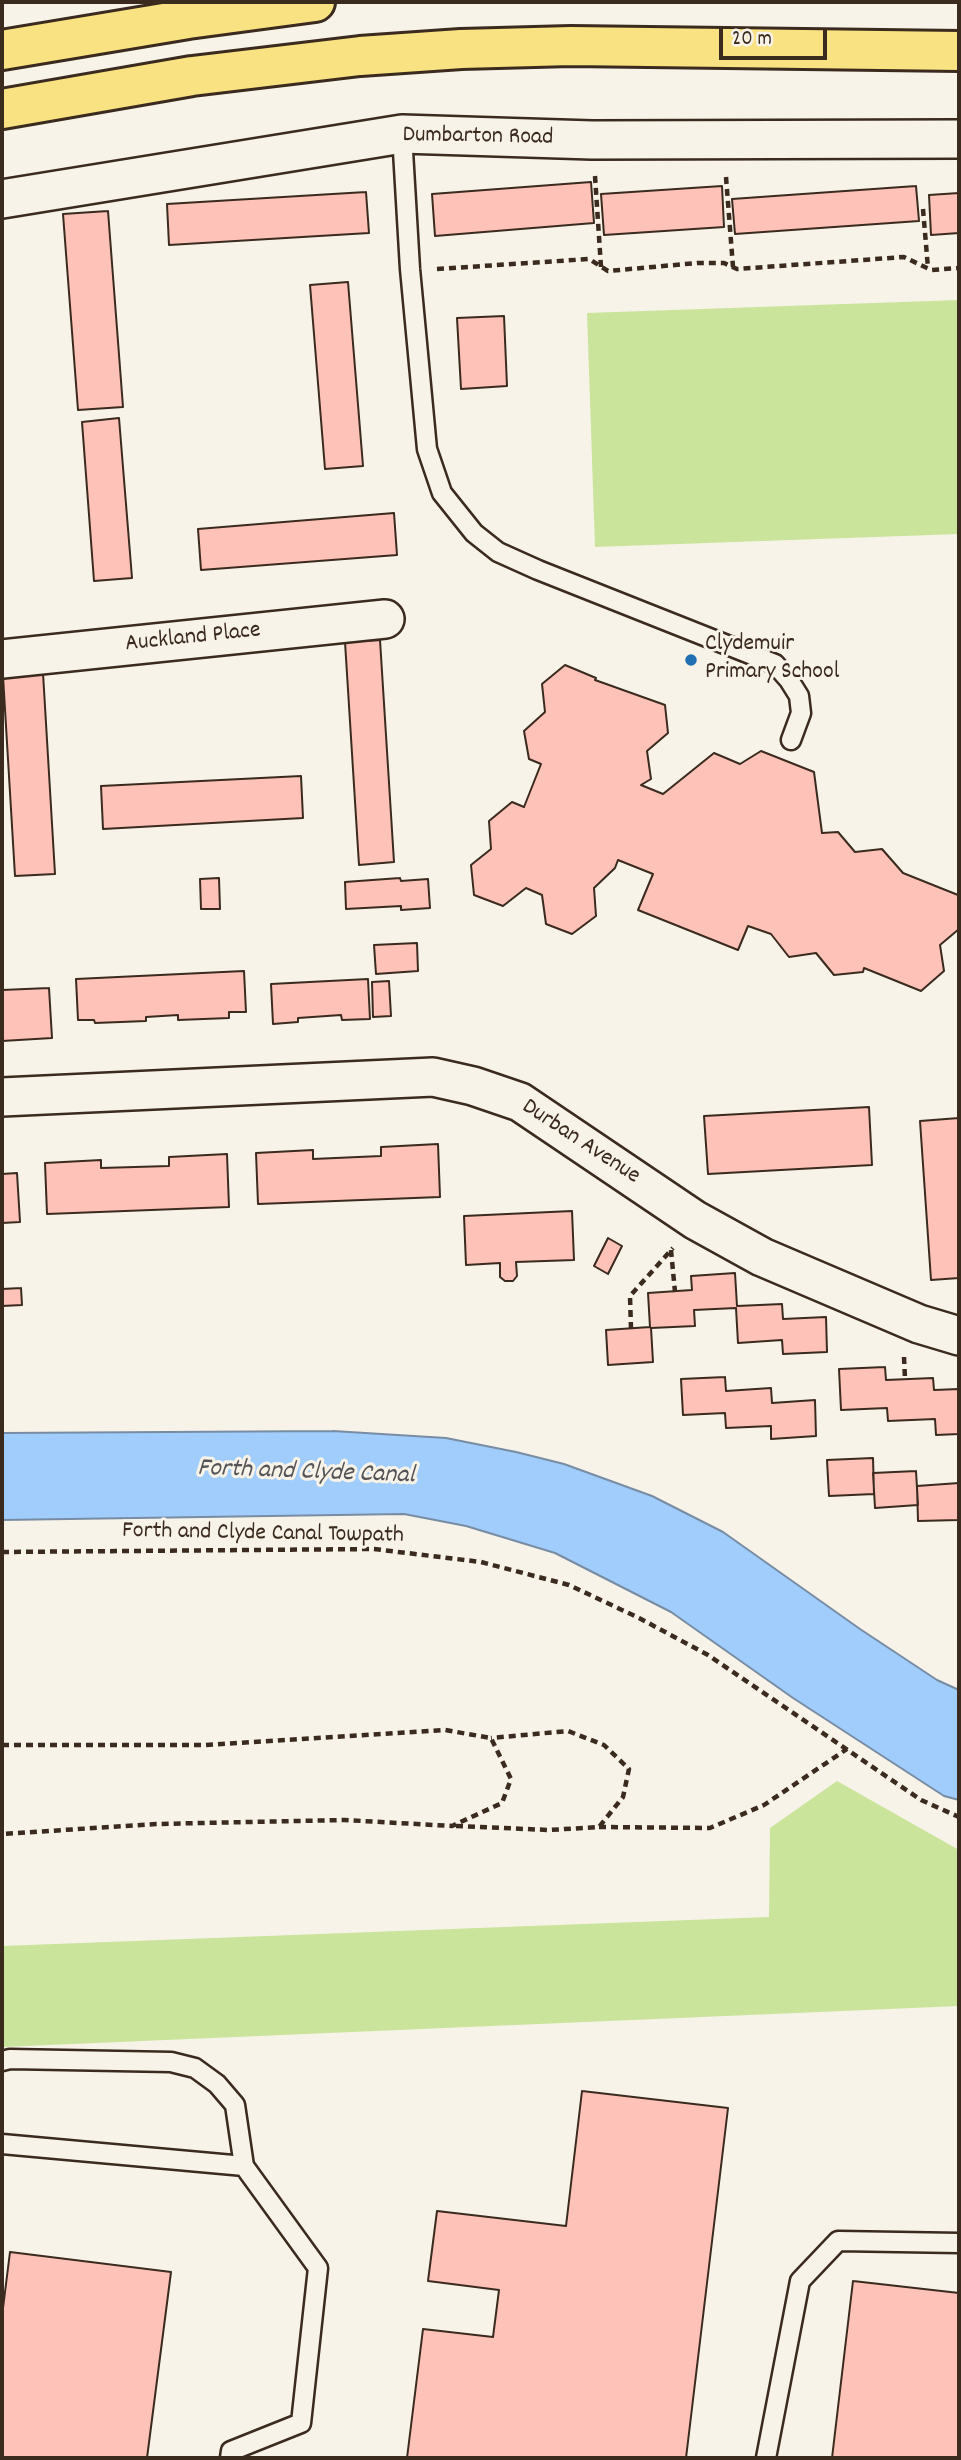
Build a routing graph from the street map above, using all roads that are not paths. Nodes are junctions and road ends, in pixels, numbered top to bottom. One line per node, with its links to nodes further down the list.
1 (313, 2): 2 (main road)
2 (2, 50)
3 (959, 51): 4 (main road)
4 (2, 109)
5 (402, 134): 6 (street, Dumbarton Road); 7 (street, Dumbarton Road); 10 (lane)
6 (959, 139)
7 (2, 199)
8 (385, 619): 9 (street, Auckland Place)
9 (2, 659)
10 (791, 740)
11 (2, 1097): 12 (street, Durban Avenue)
12 (959, 1336)
13 (2, 2062): 15 (lane)
14 (2, 2144): 15 (lane)
15 (244, 2165): 17 (lane)
16 (959, 2243): 18 (lane)
17 (230, 2458)
18 (766, 2458)

